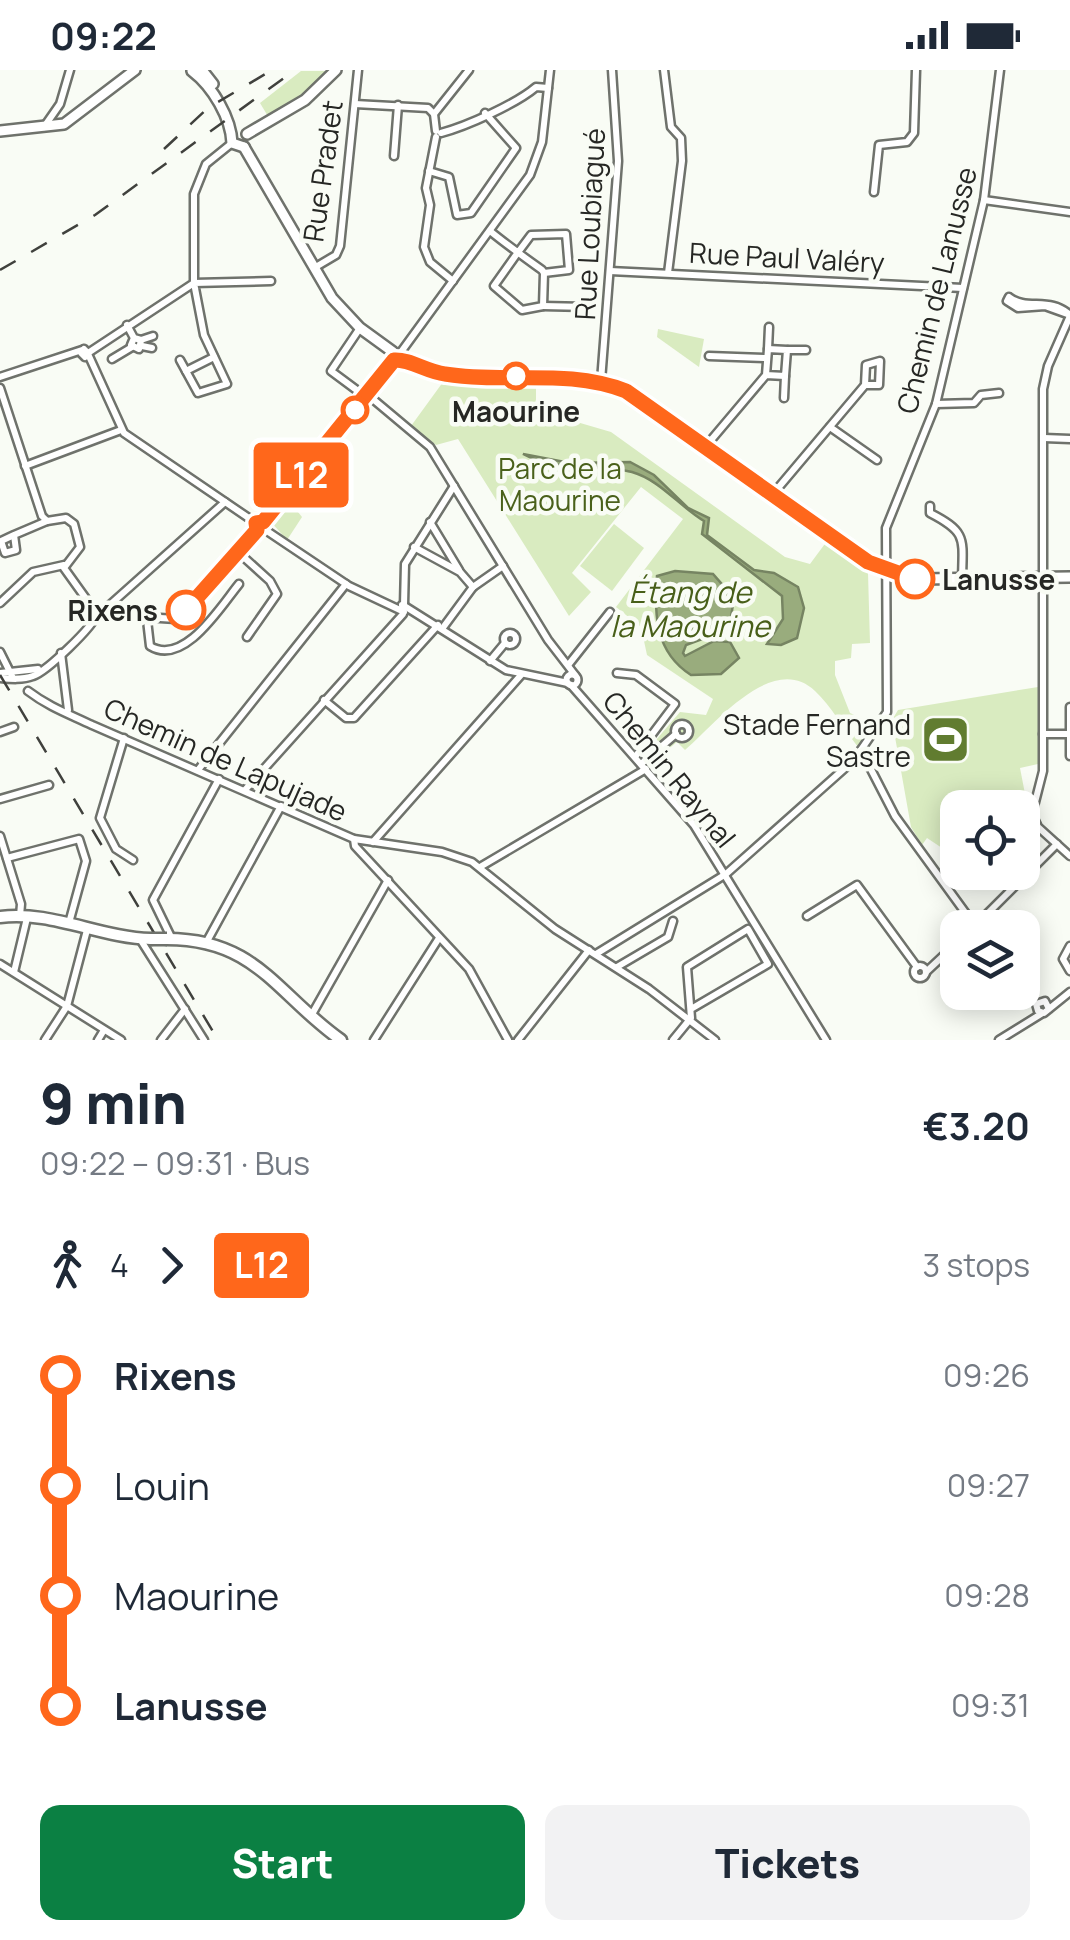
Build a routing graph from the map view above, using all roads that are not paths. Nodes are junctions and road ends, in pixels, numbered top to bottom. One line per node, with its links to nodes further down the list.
1 (70, 70): 18 (street)
2 (135, 70): 18 (street)
3 (336, 70): 21 (street)
4 (358, 70): 14 (street, Rue Pradet)
5 (469, 70): 17 (street)
6 (550, 70): 13 (street)
7 (612, 70): 30 (street, Rue Loubiagué)
8 (664, 70): 32 (street)
9 (916, 70): 24 (street)
10 (1000, 70): 25 (street, Chemin de Lanusse)
11 (192, 71): 12 (street)
12 (206, 74): 21 (street)
13 (548, 88): 16 (street); 27 (street)
14 (355, 104): 15 (street); 29 (street, Rue Pradet)
15 (398, 106): 17 (street); 22 (street)
16 (485, 112): 20 (street); 23 (street)
17 (434, 114): 20 (street)
18 (44, 130): 19 (street)
19 (0, 131)
20 (438, 134): 23 (street)
21 (237, 135): 29 (street); 35 (street)
22 (394, 156)
23 (429, 171): 34 (street)
24 (874, 192)
25 (984, 200): 26 (street); 36 (street, Chemin de Lanusse)
26 (1070, 212)
27 (490, 232): 28 (street); 34 (street)
28 (518, 253): 31 (street); 31 (street); 39 (street)
29 (314, 268): 43 (street)
30 (610, 270): 32 (street, Rue Paul Valéry); 61 (street, Rue Loubiagué)
31 (544, 273): 39 (street)
32 (668, 274): 36 (street, Rue Paul Valéry)
33 (271, 281): 35 (street)
34 (453, 281): 51 (street)
35 (194, 283): 41 (street); 53 (street)
36 (963, 288): 67 (street, Chemin de Lanusse)
37 (1050, 305): 37 (street)
38 (587, 307): 39 (street)
39 (542, 308)
40 (1070, 316): 70 (street)
41 (127, 325): 45 (street); 50 (street)
42 (768, 327): 47 (street)
43 (360, 328): 51 (street); 65 (street)
44 (153, 336): 45 (street)
45 (137, 343): 46 (street); 55 (street)
46 (152, 348)
47 (768, 349): 48 (street); 54 (street)
48 (788, 350): 49 (street); 59 (street)
49 (806, 350)
50 (86, 354): 60 (street); 69 (street)
51 (398, 356): 61 (street); 65 (street)
52 (710, 356): 54 (street)
53 (214, 357): 57 (street); 57 (street)
54 (765, 358): 58 (street)
55 (112, 359)
56 (180, 360): 57 (street)
57 (186, 370)
58 (766, 374): 59 (street); 72 (street)
59 (785, 376): 66 (street)
60 (0, 377)
61 (601, 382): 72 (street)
62 (865, 385): 68 (street)
63 (0, 388): 74 (street)
64 (998, 394): 67 (street)
65 (366, 397): 75 (street); 81 (street)
66 (784, 398)
67 (936, 404): 87 (street, Chemin de Lanusse)
68 (830, 427): 73 (street); 76 (street)
69 (122, 430): 74 (street); 77 (street, Chemin Raynal)
70 (1044, 438): 71 (street); 90 (street)
71 (1070, 439)
72 (706, 446): 76 (street)
73 (877, 460)
74 (25, 466): 79 (street)
75 (454, 486): 80 (street); 86 (street)
76 (773, 494): 87 (street)
77 (225, 502): 81 (street, Chemin Raynal); 99 (street)
78 (930, 506): 91 (street)
79 (47, 521): 82 (street); 85 (street)
80 (430, 522): 83 (street); 88 (street)
81 (260, 526): 84 (street); 93 (street, Chemin Raynal)
82 (14, 535)
83 (414, 547): 88 (street); 97 (street)
84 (238, 552): 100 (street); 102 (street)
85 (64, 565): 95 (street); 99 (street)
86 (503, 566): 94 (street); 108 (street)
87 (886, 571): 91 (street); 125 (street, Chemin de Lanusse)
88 (460, 572): 94 (street)
89 (1070, 577): 90 (street)
90 (1045, 578): 91 (street); 122 (street)
91 (962, 579)
92 (240, 584): 100 (street)
93 (346, 584): 97 (street, Chemin Raynal); 128 (street)
94 (473, 586): 101 (street)
95 (4, 592): 96 (street)
96 (0, 604)
97 (402, 610): 101 (street, Chemin Raynal); 116 (street)
98 (610, 612): 108 (street)
99 (99, 618): 100 (street); 105 (street)
100 (146, 620)
101 (440, 627): 107 (street, Chemin Raynal); 116 (street)
102 (247, 636)
103 (505, 643): 107 (street)
104 (0, 652): 113 (street)
105 (61, 652): 106 (street); 110 (street)
106 (52, 661): 110 (street); 113 (street)
107 (490, 661): 111 (street, Chemin Raynal)
108 (569, 664): 114 (street)
109 (617, 672): 127 (street)
110 (62, 673): 118 (street)
111 (521, 674): 114 (street, Chemin Raynal); 136 (street)
112 (0, 676): 113 (street)
113 (13, 676)
114 (571, 680): 127 (street, Chemin Raynal)
115 (28, 691): 118 (street, Chemin de Lapujade)
116 (324, 700): 131 (street)
117 (1070, 707): 123 (street)
118 (68, 710): 124 (street, Chemin de Lapujade)
119 (14, 728): 120 (street)
120 (0, 732)
121 (676, 734): 127 (street)
122 (1044, 734): 123 (street); 138 (street)
123 (1067, 734): 126 (street)
124 (124, 738): 128 (street, Chemin de Lapujade); 141 (street)
125 (861, 750): 143 (street, Chemin de Lanusse); 145 (street)
126 (1070, 756)
127 (641, 763): 142 (street); 143 (street, Chemin Raynal)
128 (198, 770): 129 (street, Chemin de Lapujade)
129 (219, 779): 131 (street, Chemin de Lapujade); 155 (street)
130 (49, 784): 132 (street)
131 (245, 790): 133 (street, Chemin de Lapujade)
132 (0, 799)
133 (281, 806): 135 (street, Chemin de Lapujade); 156 (street)
134 (0, 836): 140 (street)
135 (354, 839): 136 (street, Chemin de Lapujade); 144 (street)
136 (373, 842): 142 (street, Chemin de Lapujade)
137 (1070, 842): 138 (street)
138 (1059, 846): 139 (street); 146 (street)
139 (1070, 856)
140 (7, 858): 147 (street); 151 (street)
141 (133, 860)
142 (480, 867): 158 (street, Chemin de Lapujade)
143 (726, 874): 158 (street, Chemin de Lanusse); 182 (street)
144 (388, 880): 153 (street); 168 (street)
145 (962, 910)
146 (992, 910)
147 (24, 916): 149 (main road); 151 (main road); 163 (street)
148 (807, 916): 159 (street)
149 (0, 917)
150 (673, 922): 161 (street)
151 (68, 926): 152 (main road)
152 (87, 930): 154 (main road); 165 (street)
153 (439, 938): 177 (street); 178 (street)
154 (146, 939): 155 (main road, bridge); 167 (street)
155 (170, 939): 156 (main road)
156 (206, 943): 168 (main road)
157 (1070, 946): 162 (street)
158 (592, 952): 161 (street, Chemin de Lapujade); 179 (street)
159 (940, 959)
160 (0, 964): 163 (street)
161 (616, 968): 169 (street, Chemin de Lapujade)
162 (1070, 971)
163 (14, 972): 165 (street)
164 (1070, 992): 183 (street)
165 (67, 1006): 170 (street); 171 (street)
166 (691, 1009): 166 (street); 169 (street)
167 (184, 1011): 174 (street); 175 (street)
168 (311, 1016): 176 (main road)
169 (690, 1019): 180 (street); 181 (street, Chemin de Lapujade)
170 (104, 1030): 172 (street); 173 (street)
171 (45, 1040)
172 (98, 1040)
173 (121, 1040)
174 (161, 1040)
175 (204, 1040)
176 (341, 1040)
177 (374, 1040)
178 (508, 1040)
179 (518, 1040)
180 (673, 1040)
181 (716, 1040)
182 (826, 1040)
183 (999, 1040)

